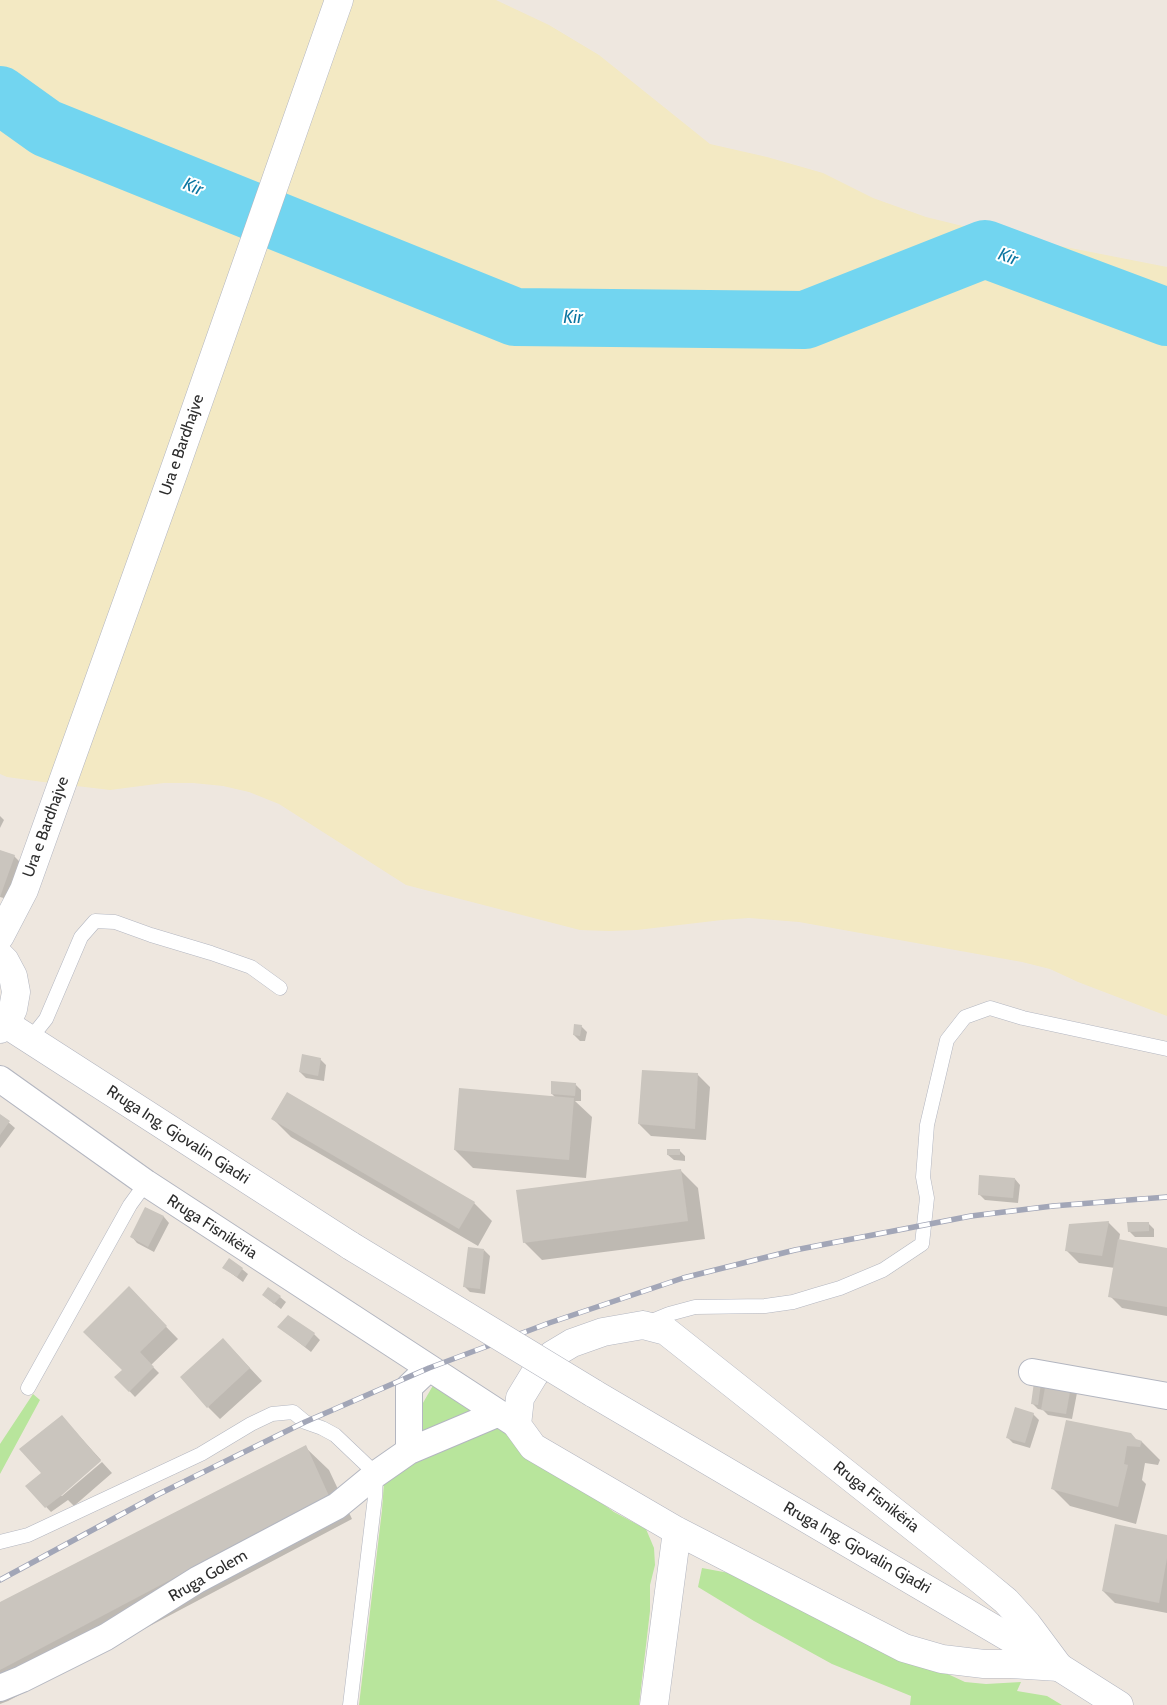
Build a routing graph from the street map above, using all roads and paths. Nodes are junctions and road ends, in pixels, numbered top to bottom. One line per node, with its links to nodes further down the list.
1 (339, 0): 2 (street, Ura e Bardhajve)
2 (0, 936)
3 (0, 956): 5 (street)
4 (280, 988): 6 (lane)
5 (3, 1026): 6 (street, Rruga Ing. Gjovalin Gjadri)
6 (30, 1040): 20 (street, Rruga Ing. Gjovalin Gjadri, bridge)
7 (1167, 1049): 10 (lane)
8 (0, 1079): 9 (street, Rruga Fisnikëria)
9 (146, 1183): 11 (street, Rruga Fisnikëria); 13 (lane)
10 (643, 1325): 15 (street, Rruga Fisnikëria); 20 (street, Rruga Fisnikëria)
11 (429, 1368): 15 (street, Rruga Fisnikëria); 16 (street)
12 (1032, 1372): 14 (street)
13 (28, 1388)
14 (1167, 1396)
15 (508, 1419): 16 (street, Rruga Golem); 18 (street)
16 (409, 1451): 17 (street, Rruga Golem)
17 (376, 1474): 19 (lane); 21 (street, Rruga Golem); 22 (lane)
18 (677, 1531): 20 (street); 23 (street)
19 (0, 1542)
20 (1059, 1667): 24 (street, Rruga Ing. Gjovalin Gjadri)
21 (0, 1688)
22 (350, 1705)
23 (654, 1705)
24 (1119, 1705)

